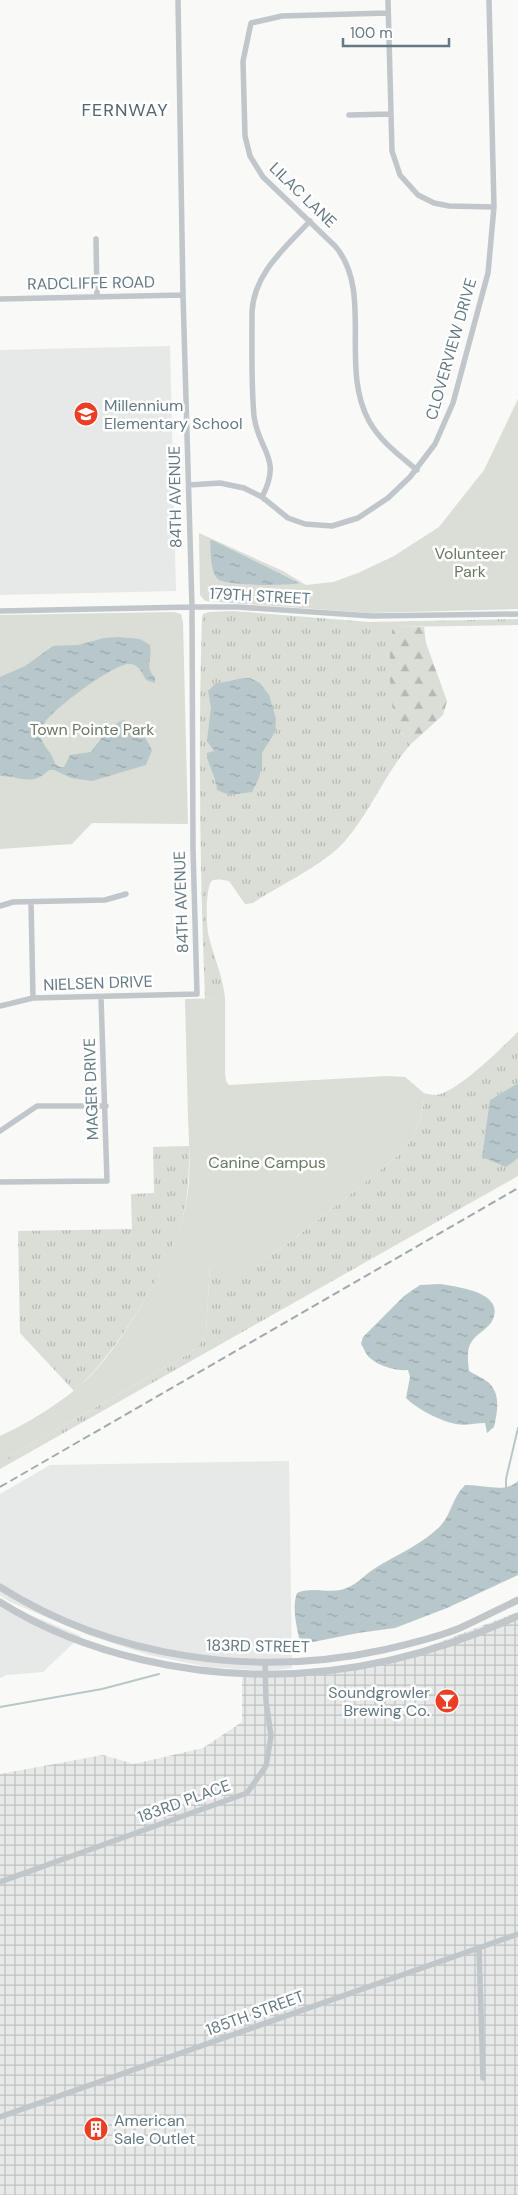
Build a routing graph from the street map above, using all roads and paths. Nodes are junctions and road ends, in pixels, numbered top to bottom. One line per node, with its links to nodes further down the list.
1 (178, 0): 10 (street, 84TH AVENUE)
2 (388, 0): 4 (street)
3 (489, 0): 7 (street, CLOVERVIEW DRIVE)
4 (388, 13): 5 (street); 8 (street, LILAC LANE)
5 (391, 114): 6 (street); 7 (street)
6 (349, 115)
7 (494, 207): 13 (street, CLOVERVIEW DRIVE)
8 (310, 221): 13 (street, LILAC LANE); 15 (street)
9 (96, 239): 11 (street)
10 (183, 295): 11 (street, RADCLIFFE ROAD); 14 (street, 84TH AVENUE)
11 (97, 298): 12 (street, RADCLIFFE ROAD)
12 (0, 299)
13 (416, 470): 15 (street, CLOVERVIEW DRIVE)
14 (189, 484): 15 (street, CLOVERVIEW DRIVE); 16 (street, 84TH AVENUE)
15 (262, 497)
16 (192, 607): 17 (street, 179TH STREET); 18 (street, 179TH STREET); 22 (street, 84TH AVENUE)
17 (0, 611)
18 (518, 614)
19 (126, 894): 20 (street)
20 (32, 902): 21 (street); 24 (street)
21 (0, 906)
22 (197, 994): 23 (street, NIELSEN DRIVE)
23 (101, 997): 24 (street, NIELSEN DRIVE); 26 (street, MAGER DRIVE)
24 (33, 998): 25 (street, NIELSEN DRIVE)
25 (0, 1006)
26 (106, 1106): 27 (street); 28 (street, MAGER DRIVE)
27 (0, 1131)
28 (0, 1182)
29 (0, 1587): 33 (street, 183RD STREET)
30 (518, 1600): 33 (street, 183RD STREET)
31 (0, 1602): 34 (street, 183RD STREET)
32 (518, 1616): 34 (street, 183RD STREET)
33 (266, 1662): 34 (street, 183RD PLACE)
34 (266, 1675): 35 (street, 183RD PLACE)
35 (0, 1882)
36 (518, 1934): 37 (street, 185TH STREET)
37 (479, 1948): 38 (street); 39 (street, 185TH STREET)
38 (483, 2078)
39 (0, 2117)

